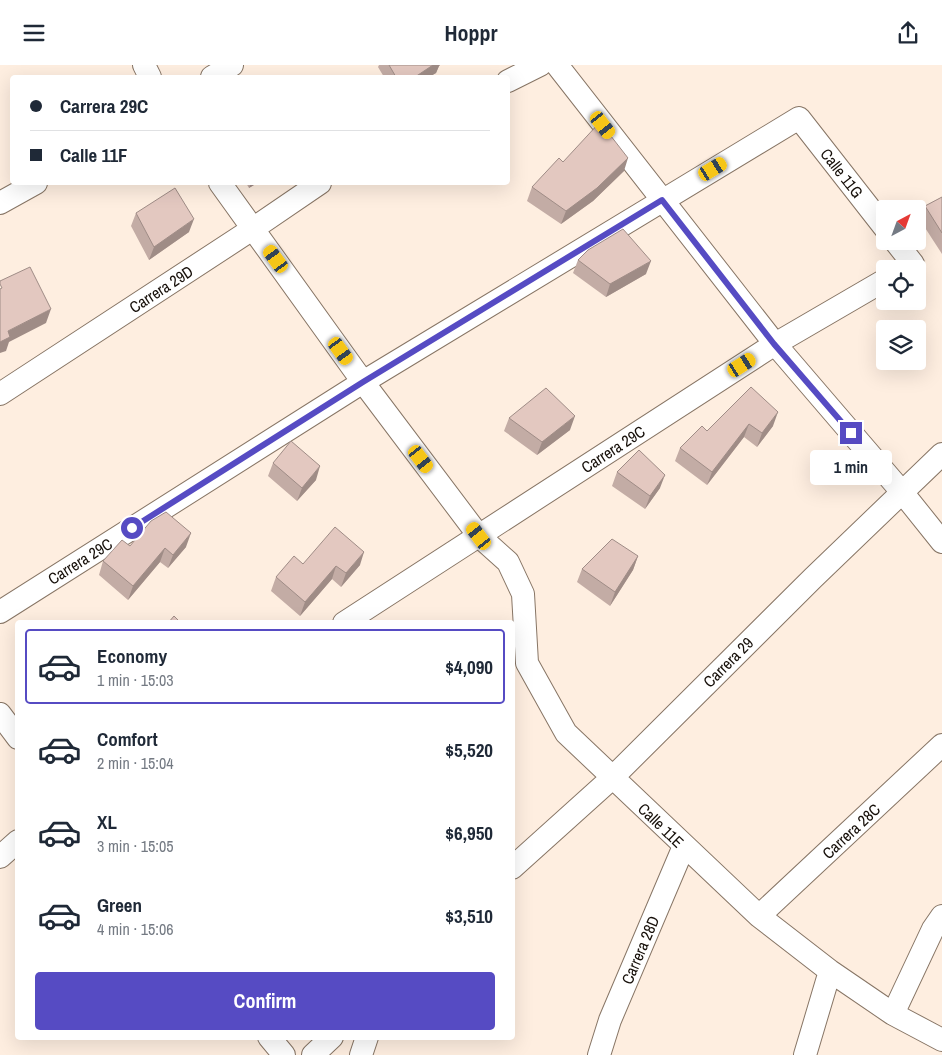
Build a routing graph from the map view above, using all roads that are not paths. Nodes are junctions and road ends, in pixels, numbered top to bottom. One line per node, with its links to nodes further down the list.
1 (232, 65): 4 (street)
2 (540, 65): 5 (street)
3 (557, 65): 10 (street)
4 (215, 75)
5 (510, 80)
6 (799, 117): 10 (street, Carrera 29C); 12 (street, Calle 11G)
7 (32, 185): 11 (street)
8 (222, 185): 13 (street, Calle 11E)
9 (317, 185): 13 (street, Carrera 29D)
10 (662, 200): 15 (street); 16 (street, Carrera 29C)
11 (0, 203)
12 (876, 216)
13 (254, 228): 16 (street, Calle 11E); 17 (street, Carrera 29D)
14 (876, 286): 15 (street, Carrera 29C)
15 (774, 344): 19 (street); 20 (street, Carrera 29C)
16 (363, 382): 20 (street, Calle 11E); 22 (street, Carrera 29C)
17 (0, 394)
18 (942, 454): 19 (street, Carrera 29)
19 (902, 492): 21 (street); 27 (street, Carrera 29)
20 (479, 536): 23 (street, Carrera 29C); 27 (street, Calle 11E)
21 (942, 542)
22 (0, 612)
23 (349, 620)
24 (0, 714): 25 (street)
25 (15, 734)
26 (942, 745): 32 (street, Carrera 28C)
27 (612, 778): 29 (street, Calle 11E); 31 (street, Carrera 29)
28 (15, 844): 30 (street)
29 (684, 847): 32 (street, Calle 11E); 43 (street, Carrera 28D)
30 (0, 857)
31 (515, 865)
32 (759, 916): 34 (street, Calle 11E)
33 (942, 916): 35 (street)
34 (830, 971): 35 (street, Calle 11E); 44 (street)
35 (893, 1015): 39 (street, Calle 11E)
36 (272, 1040): 40 (street)
37 (329, 1040): 41 (street)
38 (366, 1040): 42 (street)
39 (942, 1040)
40 (284, 1055)
41 (313, 1055)
42 (361, 1055)
43 (599, 1055)
44 (805, 1055)

